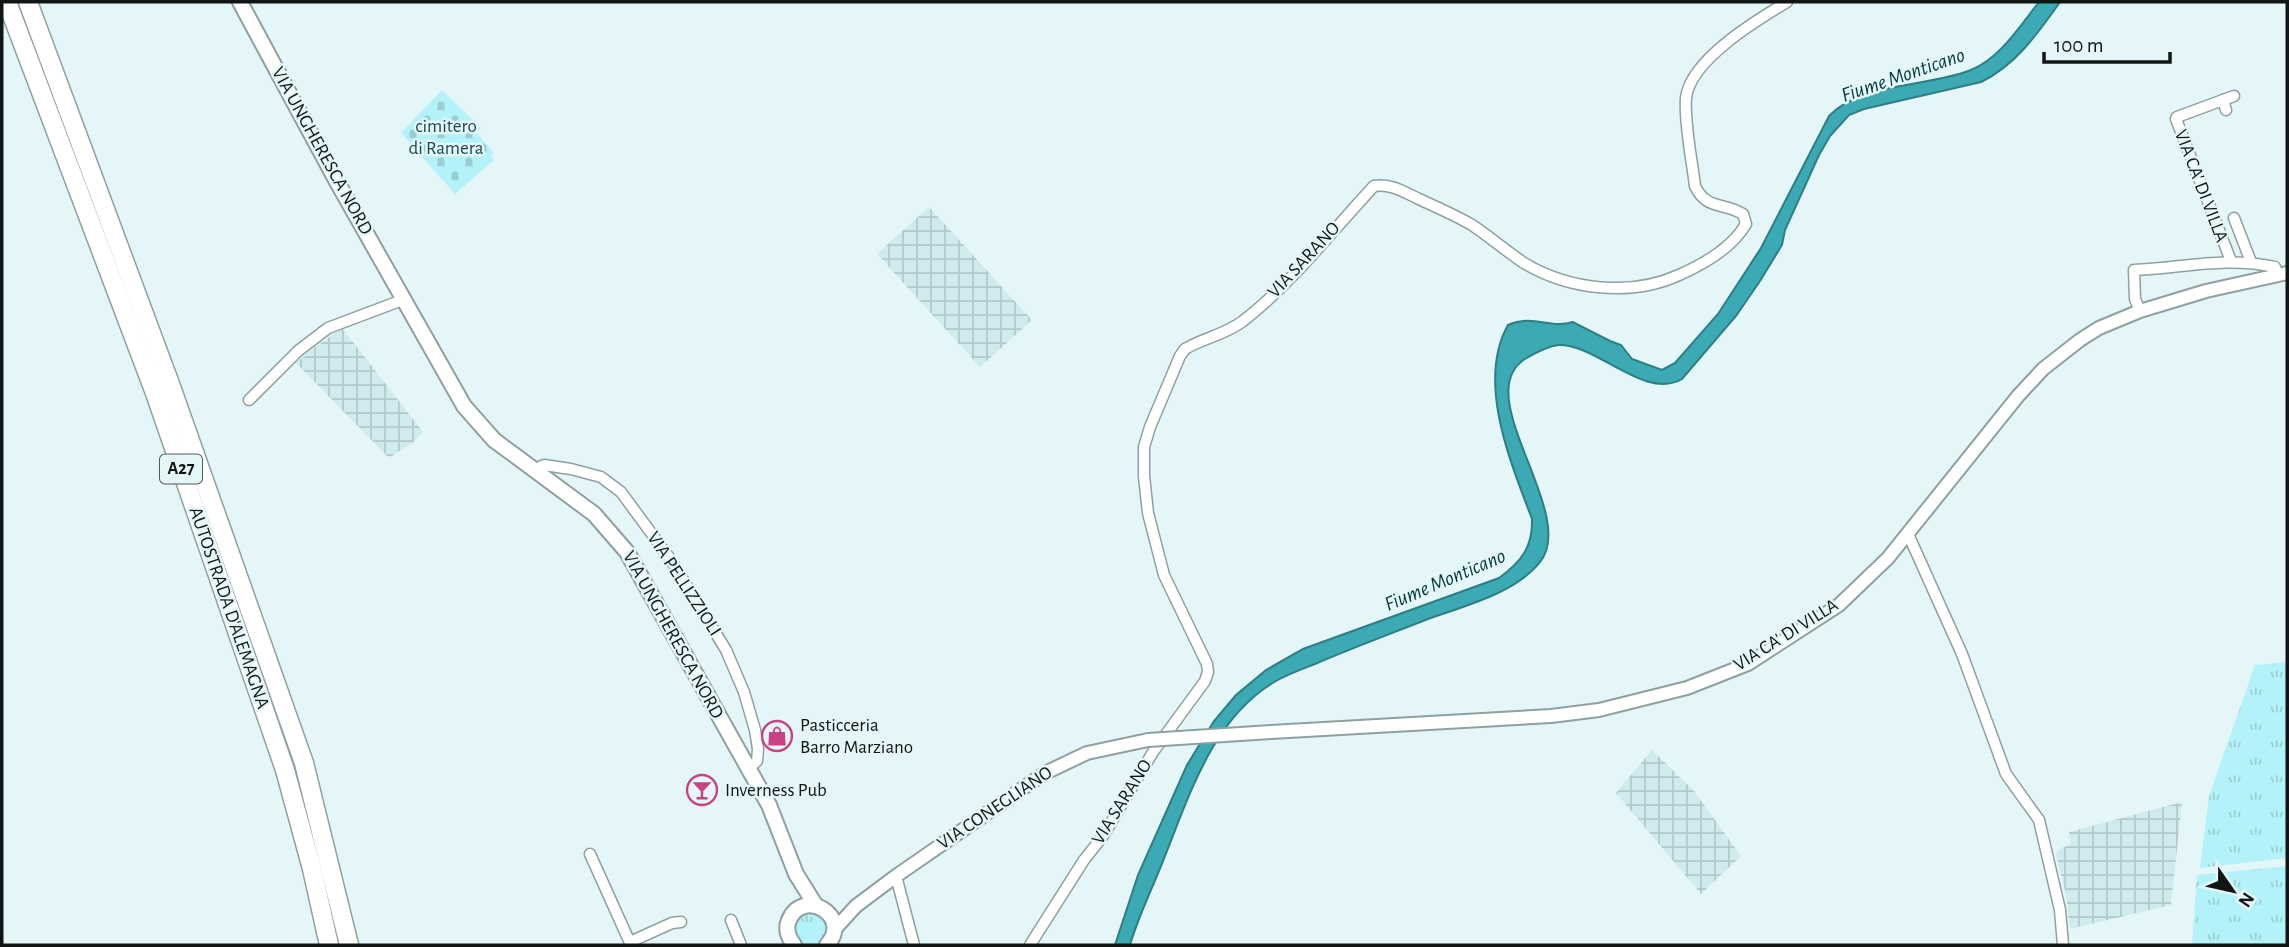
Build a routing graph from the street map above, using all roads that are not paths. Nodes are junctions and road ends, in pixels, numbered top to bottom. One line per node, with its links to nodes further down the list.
1 (7, 2): 28 (highway, AUTOSTRADA D'ALEMAGNA / A27)
2 (28, 2): 29 (highway, AUTOSTRADA D'ALEMAGNA / A27)
3 (240, 2): 10 (main road, VIA UNGHERESCA NORD)
4 (1787, 2): 32 (street, VIA SARANO)
5 (2234, 96): 7 (street, VIA CA' DI VILLA)
6 (2234, 218): 8 (street)
7 (2231, 261): 8 (street, VIA CA' DI VILLA); 11 (street, VIA CA' DI VILLA)
8 (2250, 262): 9 (street, VIA CA' DI VILLA)
9 (2283, 274): 11 (street, VIA CA' DI VILLA)
10 (405, 299): 12 (street); 13 (main road, VIA UNGHERESCA NORD)
11 (2140, 312): 14 (street, VIA CA' DI VILLA)
12 (249, 400)
13 (533, 470): 16 (main road, VIA UNGHERESCA NORD); 16 (street, VIA PELLIZZIOLI)
14 (1908, 534): 15 (street, VIA CA' DI VILLA, bridge); 33 (street)
15 (1148, 740): 19 (street, VIA CONEGLIANO)
16 (748, 769): 18 (main road, VIA UNGHERESCA NORD)
17 (590, 854): 27 (street)
18 (796, 874): 21 (main road, VIA UNGHERESCA NORD); 22 (main road, VIA UNGHERESCA NORD)
19 (896, 876): 20 (street, VIA CONEGLIANO); 31 (street)
20 (856, 906): 21 (street, VIA CONEGLIANO); 25 (street, VIA CONEGLIANO)
21 (821, 908): 22 (main road, VIA CONEGLIANO); 25 (main road, VIA CONEGLIANO)
22 (796, 910): 26 (main road)
23 (731, 920): 30 (street)
24 (681, 922): 27 (street)
25 (831, 940)
26 (791, 943)
27 (630, 944)
28 (329, 945)
29 (349, 945)
30 (741, 945)
31 (914, 945)
32 (1030, 945)
33 (2063, 945)

